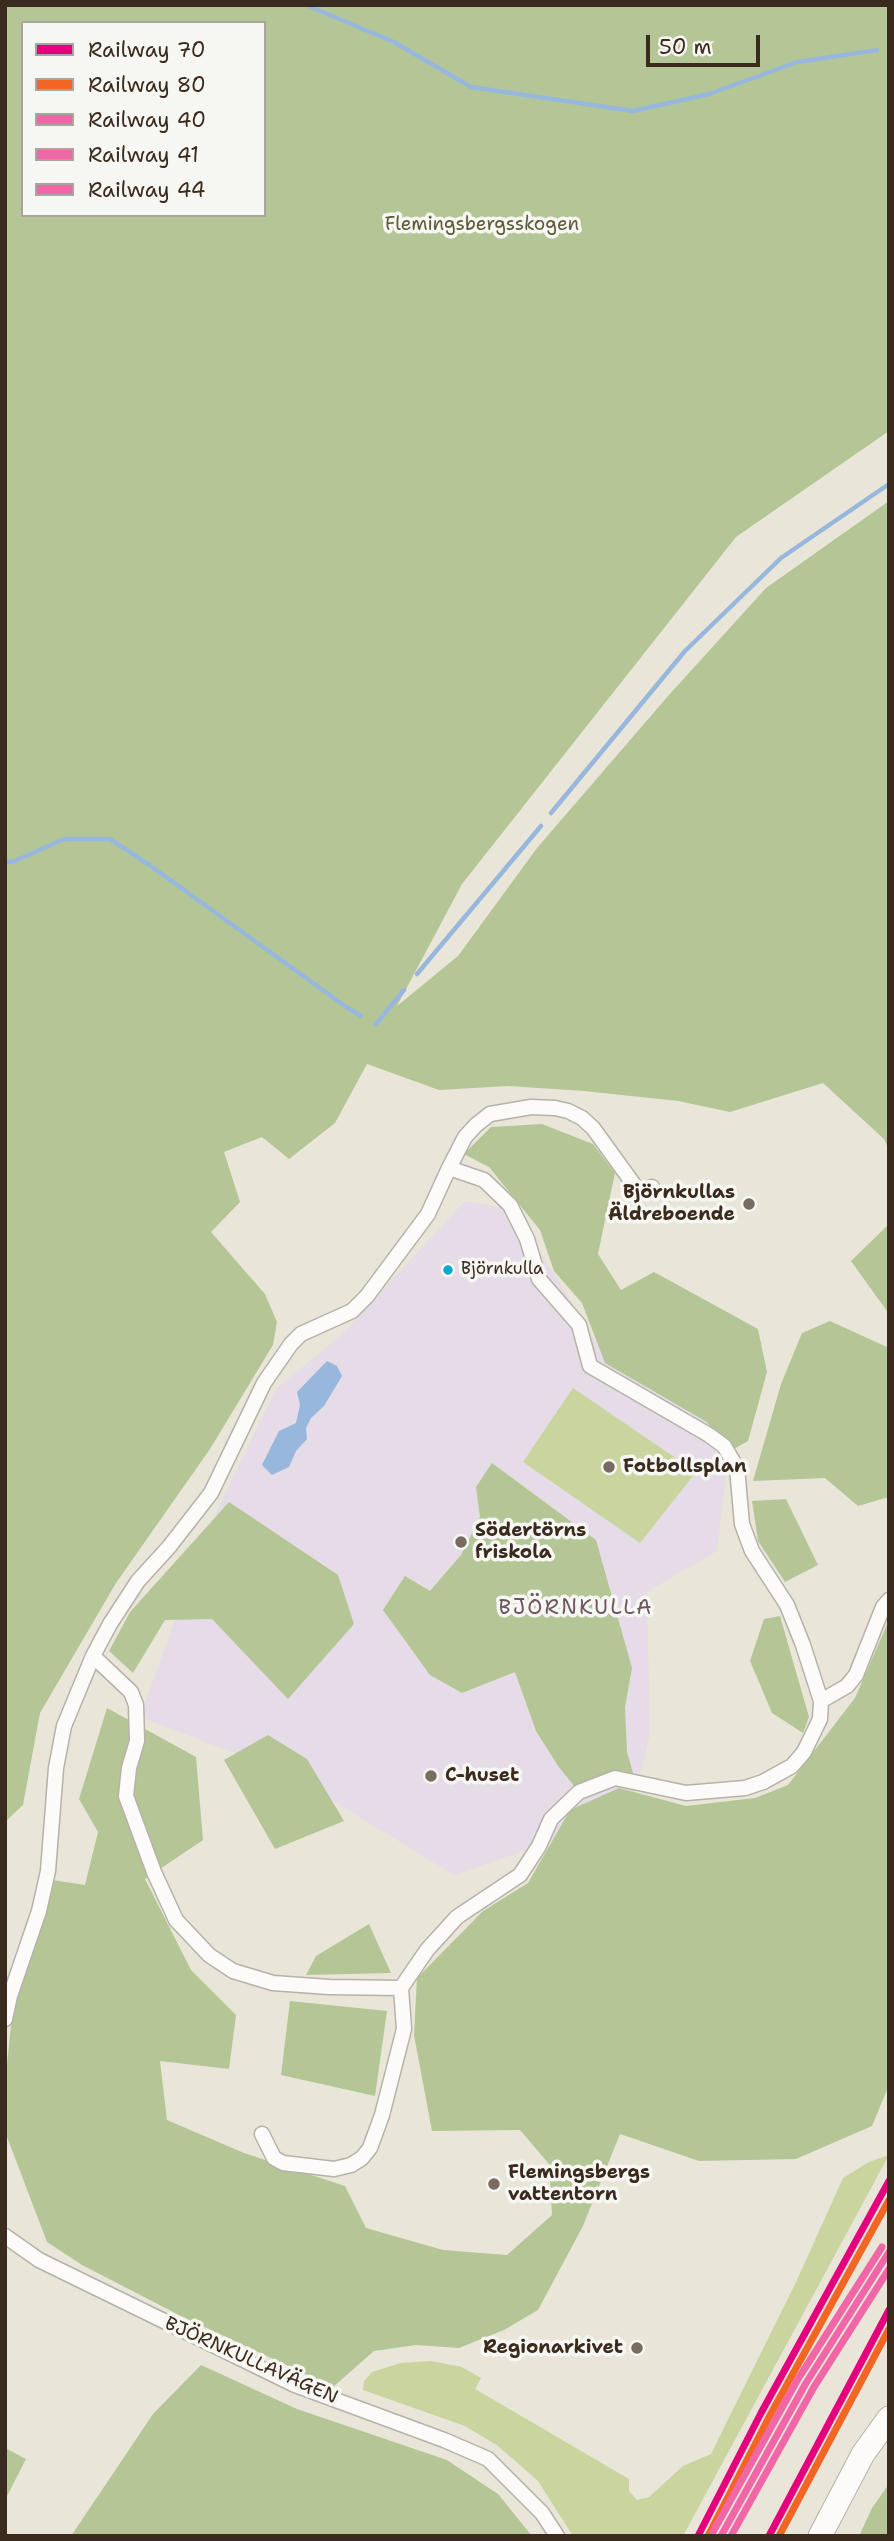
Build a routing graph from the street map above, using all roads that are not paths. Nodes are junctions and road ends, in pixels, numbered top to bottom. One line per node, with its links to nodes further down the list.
1 (449, 1168): 2 (street); 4 (street); 5 (street)
2 (652, 1187)
3 (889, 1600): 5 (street)
4 (93, 1656): 7 (street); 8 (street)
5 (821, 1701): 8 (street)
6 (5, 1963): 7 (street)
7 (20, 1966): 9 (street)
8 (401, 1988): 10 (street)
9 (5, 2019)
10 (262, 2134)
11 (5, 2236): 13 (street, BJÖRNKULLAVÄGEN)
12 (889, 2418): 14 (main road)
13 (557, 2536)
14 (820, 2536)

